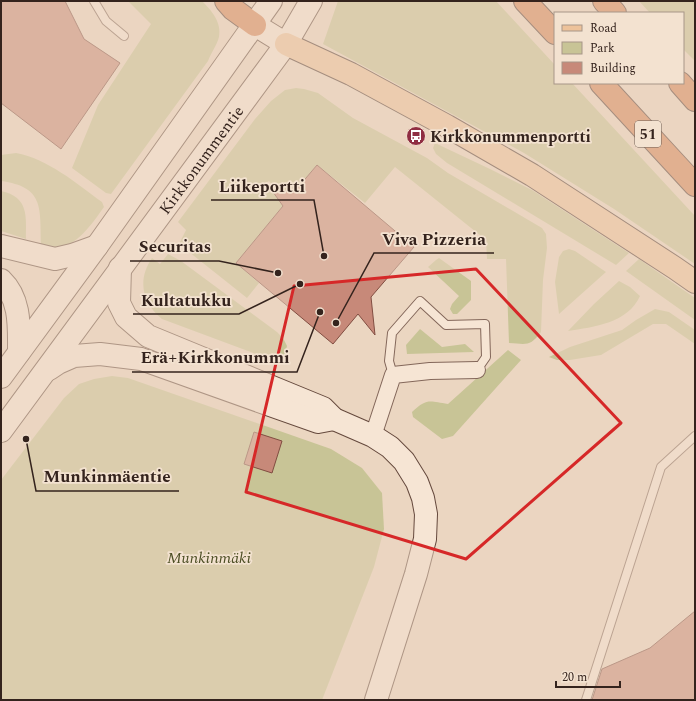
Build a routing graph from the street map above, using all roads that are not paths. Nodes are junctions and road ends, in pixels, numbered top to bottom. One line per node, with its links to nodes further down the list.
1 (94, 1): 10 (lane)
2 (226, 1): 8 (highway)
3 (272, 1): 8 (main road, Kirkkonummentie)
4 (311, 1): 11 (main road, Kirkkonummentie)
5 (525, 1): 9 (highway)
6 (604, 1): 7 (highway)
7 (614, 12)
8 (255, 25): 11 (main road); 17 (main road, Kirkkonummentie)
9 (554, 32)
10 (124, 36)
11 (286, 44): 18 (main road, Kirkkonummentie); 20 (main road)
12 (602, 84): 15 (highway, 51)
13 (681, 84): 14 (highway)
14 (695, 100)
15 (695, 185)
16 (1, 246): 17 (main road)
17 (97, 246): 21 (main road, Kirkkonummentie)
18 (120, 268): 23 (main road, Kirkkonummentie); 26 (main road)
19 (1, 280): 21 (main road)
20 (695, 282)
21 (19, 352): 25 (main road, Kirkkonummentie)
22 (477, 370): 24 (street); 24 (lane)
23 (42, 375): 26 (main road); 27 (main road, Kirkkonummentie)
24 (393, 375): 28 (street)
25 (1, 377)
26 (334, 419): 28 (main road)
27 (1, 431)
28 (373, 436): 30 (main road)
29 (695, 436): 31 (lane)
30 (376, 700)
31 (586, 700)

